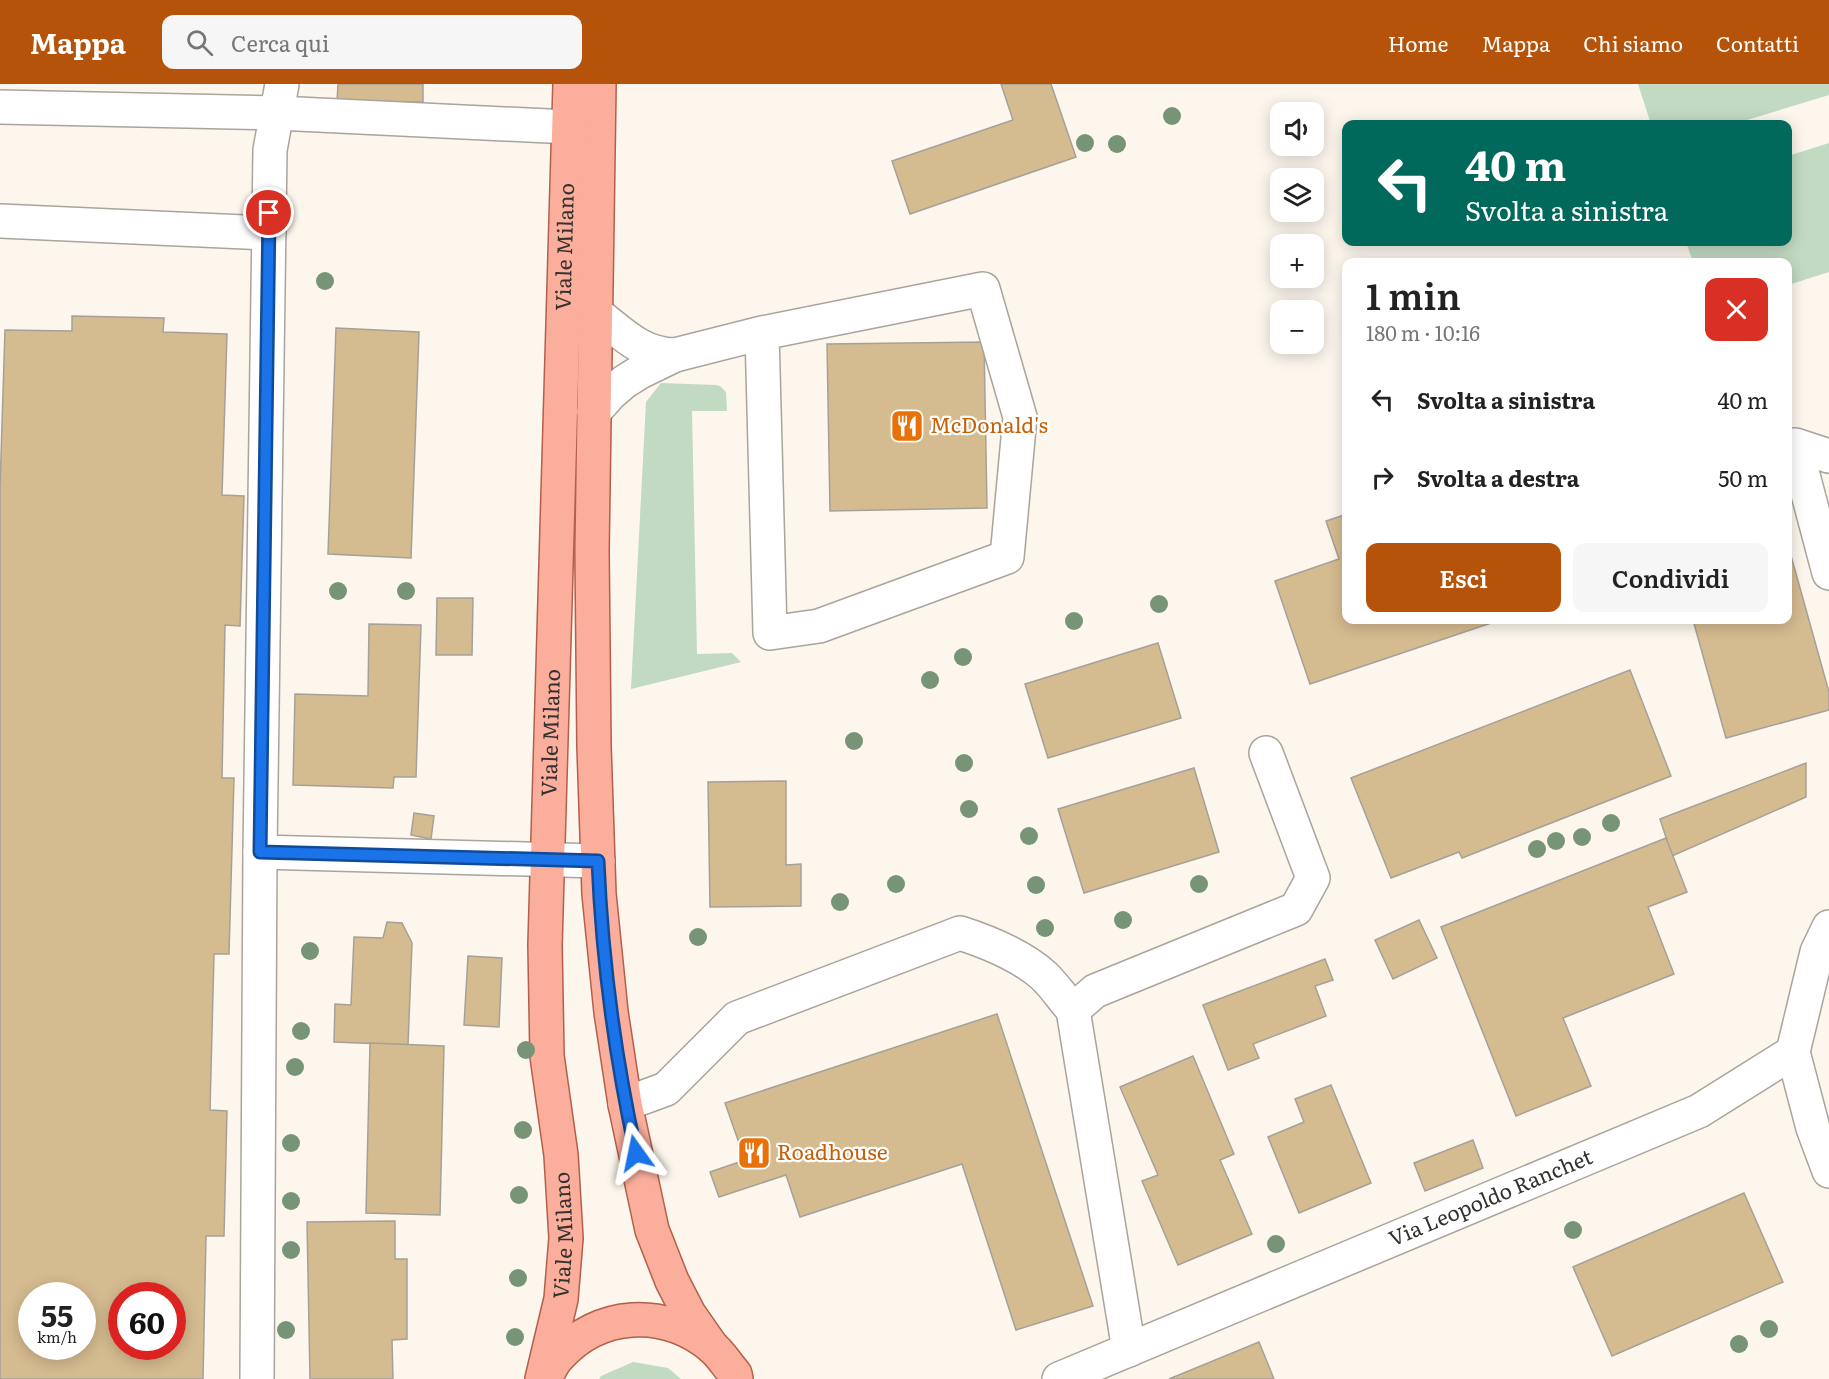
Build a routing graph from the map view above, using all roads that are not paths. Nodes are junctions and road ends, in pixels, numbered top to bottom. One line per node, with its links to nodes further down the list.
1 (570, 84): 6 (main road, Viale Milano)
2 (599, 84): 9 (main road, Viale Milano)
3 (52, 96): 4 (street); 5 (street)
4 (279, 99): 6 (street); 8 (street)
5 (0, 107)
6 (569, 127): 17 (main road, Viale Milano)
7 (0, 220): 8 (street)
8 (269, 234): 16 (street)
9 (596, 312): 11 (street); 12 (main road, Viale Milano)
10 (762, 333): 10 (street); 11 (street)
11 (675, 356): 12 (street)
12 (594, 412): 18 (main road, Viale Milano)
13 (1829, 456): 14 (street)
14 (1829, 573)
15 (1266, 753): 20 (street)
16 (260, 852): 17 (street); 26 (street)
17 (548, 860): 18 (street); 27 (main road, Viale Milano)
18 (598, 861): 22 (main road, Viale Milano)
19 (1829, 927): 21 (street)
20 (1073, 1010): 22 (street); 25 (street)
21 (1794, 1052): 23 (street); 25 (street, Via Leopoldo Ranchet)
22 (626, 1104): 24 (main road, Viale Milano)
23 (1829, 1171)
24 (712, 1347): 27 (main road); 28 (main road)
25 (1129, 1350): 29 (street, Via Leopoldo Ranchet)
26 (257, 1379)
27 (543, 1379)
28 (736, 1379)
29 (1059, 1379)

